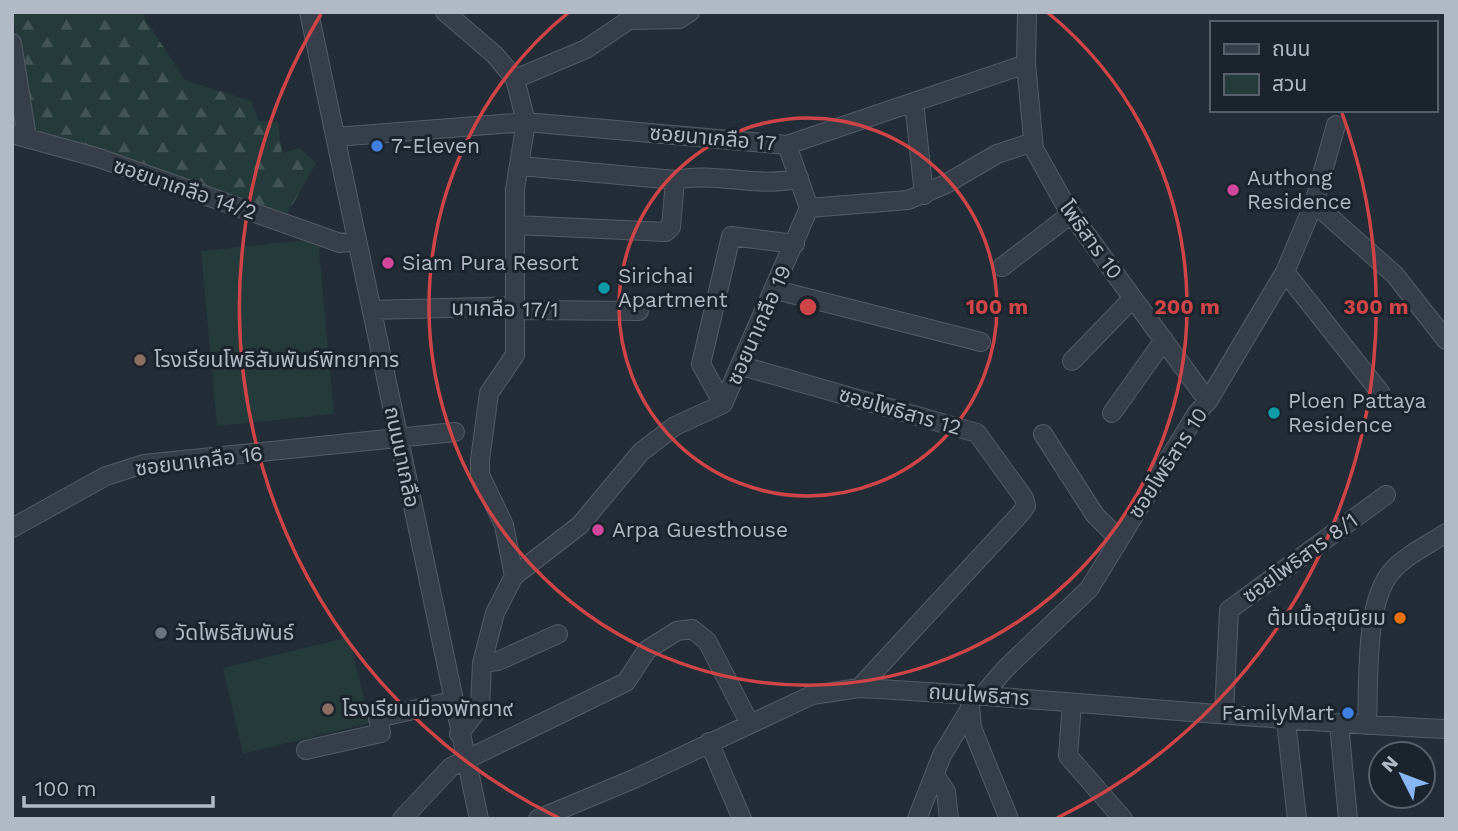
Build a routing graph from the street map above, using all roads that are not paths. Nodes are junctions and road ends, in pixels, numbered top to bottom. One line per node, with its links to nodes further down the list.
1 (309, 12): 12 (street, ถนนนาเกลือ)
2 (445, 12): 7 (street)
3 (690, 12): 7 (street)
4 (1027, 12): 6 (street)
5 (12, 43): 11 (street)
6 (1026, 64): 8 (street, ซอยนาเกลือ 17); 13 (street, โพธิสาร 10)
7 (515, 79): 9 (street)
8 (914, 102): 14 (street, ซอยนาเกลือ 17); 18 (street)
9 (526, 122): 12 (street, ซอยนาเกลือ 17); 14 (street, ซอยนาเกลือ 17); 15 (street)
10 (1336, 125): 19 (street, ซอยโพธิสาร 10)
11 (20, 136): 23 (street, ซอยนาเกลือ 14/2)
12 (336, 137): 23 (street, ถนนนาเกลือ)
13 (1033, 142): 18 (street); 21 (street, โพธิสาร 10)
14 (787, 145): 16 (street)
15 (521, 166): 17 (street); 22 (street)
16 (799, 178): 17 (street); 20 (street)
17 (675, 180): 22 (street)
18 (924, 195): 20 (street)
19 (1314, 203): 26 (street, ซอยโพธิสาร 10); 33 (street)
20 (809, 208): 24 (street, ซอยนาเกลือ 19)
21 (1071, 214): 25 (street); 28 (street, โพธิสาร 10)
22 (516, 225): 29 (street)
23 (357, 241): 30 (street, ถนนนาเกลือ)
24 (795, 244): 27 (street, ซอยนาเกลือ 19); 39 (street)
25 (1002, 267)
26 (1285, 272): 37 (street); 38 (street, ซอยโพธิสาร 10)
27 (776, 290): 34 (street); 36 (street, ซอยนาเกลือ 19)
28 (1133, 298): 32 (street, โพธิสาร 10); 35 (street)
29 (516, 306): 30 (street, นาเกลือ 17/1); 31 (street, นาเกลือ 17/1); 48 (street)
30 (372, 310): 43 (street, ถนนนาเกลือ)
31 (639, 311)
32 (1164, 340): 38 (street, โพธิสาร 10); 40 (street)
33 (1446, 340)
34 (981, 342)
35 (1072, 361)
36 (742, 366): 39 (street, ซอยนาเกลือ 19); 51 (street, ซอยโพธิสาร 12)
37 (1380, 392)
38 (1208, 401): 47 (street, ซอยโพธิสาร 10)
39 (723, 404): 48 (street, ซอยนาเกลือ 19)
40 (1112, 413)
41 (456, 432): 43 (street, ซอยนาเกลือ 16)
42 (1043, 434): 47 (street)
43 (399, 439): 45 (street, ซอยนาเกลือ 16); 53 (street, ถนนนาเกลือ)
44 (1386, 495): 56 (street, ซอยโพธิสาร 8/1)
45 (12, 528)
46 (1446, 533): 60 (street)
47 (1119, 539): 52 (street, ซอยโพธิสาร 10)
48 (514, 576): 50 (street, ซอยนาเกลือ 19)
49 (558, 634): 50 (street)
50 (482, 663): 62 (street, ซอยนาเกลือ 19)
51 (859, 688): 52 (street, ถนนโพธิสาร); 58 (street, ถนนโพธิสาร)
52 (976, 694): 54 (street, ถนนโพธิสาร); 55 (street)
53 (452, 701): 62 (street, ถนนนาเกลือ); 64 (street)
54 (1072, 703): 56 (street, ถนนโพธิสาร); 74 (street)
55 (968, 712): 66 (street); 73 (street)
56 (1224, 713): 57 (street, ถนนโพธิสาร)
57 (1286, 721): 59 (street, ถนนโพธิสาร); 75 (street)
58 (750, 724): 63 (street, ถนนโพธิสาร); 65 (street)
59 (1339, 724): 60 (street, ถนนโพธิสาร); 76 (street)
60 (1367, 725): 61 (street, ถนนโพธิสาร)
61 (1446, 729)
62 (459, 734): 65 (street, ถนนนาเกลือ)
63 (709, 743): 69 (street, ถนนโพธิสาร); 70 (street)
64 (306, 750)
65 (465, 760): 67 (street); 68 (street, ถนนนาเกลือ)
66 (936, 775): 71 (street); 72 (street)
67 (402, 819)
68 (479, 819)
69 (538, 819)
70 (743, 819)
71 (917, 819)
72 (949, 819)
73 (1009, 819)
74 (1123, 819)
75 (1297, 819)
76 (1348, 819)

